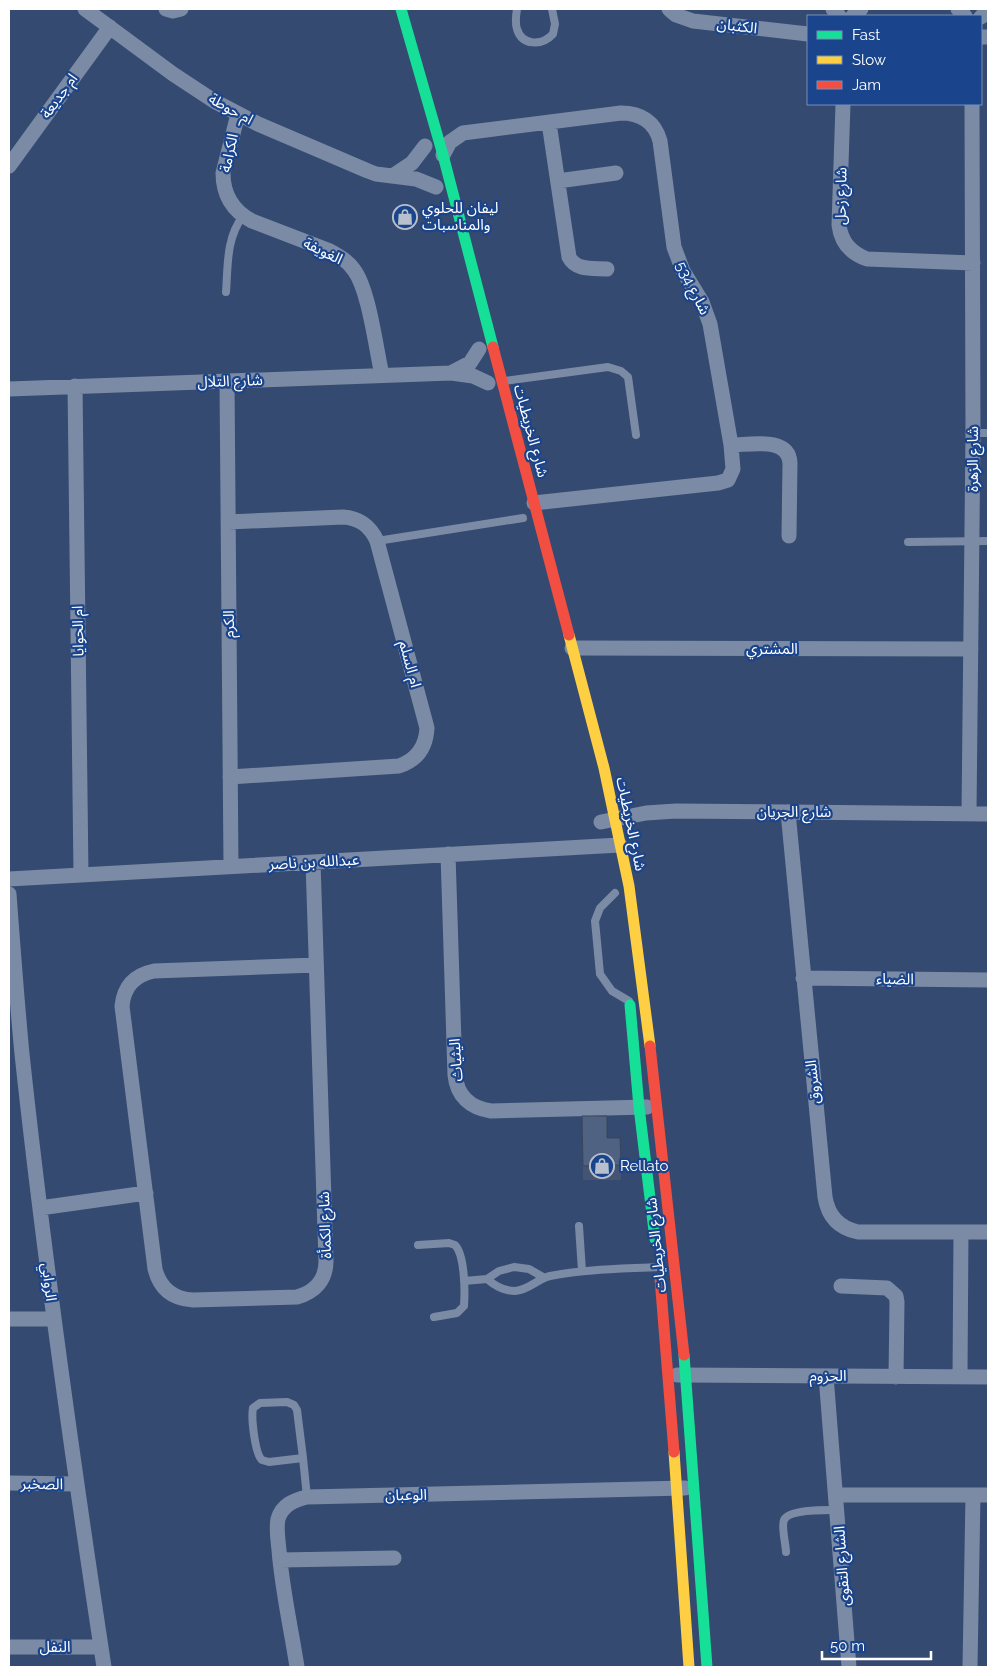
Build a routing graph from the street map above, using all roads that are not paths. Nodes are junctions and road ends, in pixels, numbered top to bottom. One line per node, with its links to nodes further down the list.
1 (85, 9): 8 (street, ام حوطة)
2 (166, 9): 3 (street)
3 (181, 9)
4 (401, 9): 13 (street, شارع الخريطيات)
5 (517, 9): 6 (lane)
6 (552, 9)
7 (668, 9): 9 (street, الكثبان)
8 (110, 27): 12 (street, ام حوطة); 18 (street, ام جديعة)
9 (807, 34)
10 (843, 105): 24 (street, شارع زحل)
11 (972, 105): 24 (street, شارع الزهرة)
12 (238, 114): 20 (street, ام حوطة); 23 (street, الكرامة)
13 (433, 118): 15 (street); 17 (street, شارع الخريطيات)
14 (549, 122): 15 (street, شارع 534); 21 (street); 36 (street, شارع 534)
15 (463, 133): 17 (street)
16 (424, 141): 17 (street, شارع الخريطيات); 20 (street)
17 (435, 163): 22 (street, شارع الخريطيات); 30 (street, شارع الخريطيات)
18 (9, 166)
19 (616, 173): 21 (street)
20 (394, 175): 22 (street, ام حوطة)
21 (558, 181): 25 (street)
22 (437, 191)
23 (243, 216): 26 (lane); 29 (street, الغويفة)
24 (973, 263): 34 (street, شارع الزهرة)
25 (607, 268)
26 (226, 292)
27 (477, 344): 28 (street); 30 (street, شارع الخريطيات)
28 (452, 373): 29 (street, شارع التلال); 30 (street, شارع التلال)
29 (382, 375): 31 (street, شارع التلال)
30 (489, 378): 35 (lane); 37 (street, شارع الخريطيات)
31 (227, 381): 32 (street, شارع التلال); 38 (street, الكرم)
32 (75, 386): 33 (street, شارع التلال); 55 (street, ام الحوايا)
33 (9, 389)
34 (981, 433): 42 (street, شارع الزهرة)
35 (636, 436)
36 (731, 445): 37 (street, شارع 534); 40 (street)
37 (526, 510): 39 (street, شارع الخريطيات); 41 (lane); 45 (street, شارع الخريطيات)
38 (228, 522): 41 (street, ام السلم); 47 (street, الكرم)
39 (527, 534)
40 (789, 536)
41 (377, 541): 47 (street, ام السلم)
42 (972, 541): 43 (lane); 44 (lane); 46 (street, شارع الزهرة)
43 (988, 541)
44 (908, 542)
45 (572, 648): 46 (street, المشتري); 51 (street, شارع الخريطيات)
46 (971, 650): 49 (street, شارع الزهرة)
47 (230, 777): 54 (street, الكرم)
48 (788, 812): 49 (street, شارع الجريان); 51 (street, شارع الجريان); 61 (street, الشروق)
49 (969, 813): 50 (street, شارع الجريان)
50 (988, 814)
51 (607, 833): 52 (street, عبدالله بن ناصر); 67 (street, شارع الخريطيات)
52 (448, 854): 53 (street, عبدالله بن ناصر); 66 (street, اليثياث)
53 (313, 862): 54 (street, عبدالله بن ناصر); 60 (street, شارع الكمأة)
54 (230, 866): 55 (street, عبدالله بن ناصر)
55 (81, 875): 56 (street, عبدالله بن ناصر)
56 (9, 879)
57 (614, 888): 59 (street); 64 (lane)
58 (9, 894): 65 (street, الروابي)
59 (618, 912)
60 (316, 965): 68 (street, شارع الكمأة); 68 (street, شارع الكمأة)
61 (802, 978): 62 (street, الضياء); 71 (street, الشروق)
62 (988, 980)
63 (628, 988): 64 (street, شارع الخريطيات)
64 (629, 1001): 66 (street, شارع الخريطيات)
65 (15, 1052): 69 (street, الروابي)
66 (639, 1107): 67 (street, اليثياث); 74 (street, شارع الخريطيات)
67 (656, 1107): 84 (street, شارع الخريطيات)
68 (146, 1194): 69 (street)
69 (40, 1208): 82 (street, الروابي)
70 (579, 1226): 75 (lane)
71 (961, 1232): 72 (street, الشروق); 87 (street)
72 (988, 1232)
73 (418, 1245): 78 (lane)
74 (658, 1257): 75 (lane); 83 (street, شارع الخريطيات)
75 (582, 1271): 76 (lane)
76 (543, 1278): 77 (lane); 77 (lane)
77 (487, 1279): 78 (lane)
78 (464, 1281): 80 (lane)
79 (841, 1286): 86 (street)
80 (434, 1317)
81 (9, 1319): 82 (street)
82 (54, 1319): 91 (street, الروابي)
83 (668, 1375): 84 (street, الحزوم); 92 (street, شارع الخريطيات)
84 (686, 1375): 85 (street, الحزوم); 93 (street, شارع الخريطيات)
85 (826, 1376): 86 (street, الحزوم); 96 (street, الشارع التقوى)
86 (896, 1377): 87 (street, الحزوم)
87 (960, 1377): 88 (street, الحزوم)
88 (988, 1377)
89 (303, 1458): 89 (lane); 95 (lane)
90 (9, 1484): 91 (street, الصخبر)
91 (76, 1484): 101 (street, الروابي)
92 (677, 1488): 93 (street, الوعبان); 95 (street, الوعبان); 104 (street, شارع الخريطيات)
93 (694, 1488): 105 (street, شارع الخريطيات)
94 (981, 1495): 96 (street); 107 (street)
95 (307, 1497): 99 (street, الوعبان)
96 (837, 1502): 97 (lane); 106 (street, الشارع التقوى)
97 (786, 1552)
98 (394, 1558): 99 (street)
99 (280, 1560): 103 (street, الوعبان)
100 (9, 1647): 101 (street, النفل)
101 (101, 1647): 102 (street, الروابي)
102 (104, 1667)
103 (298, 1667)
104 (689, 1667)
105 (707, 1667)
106 (850, 1667)
107 (970, 1667)

